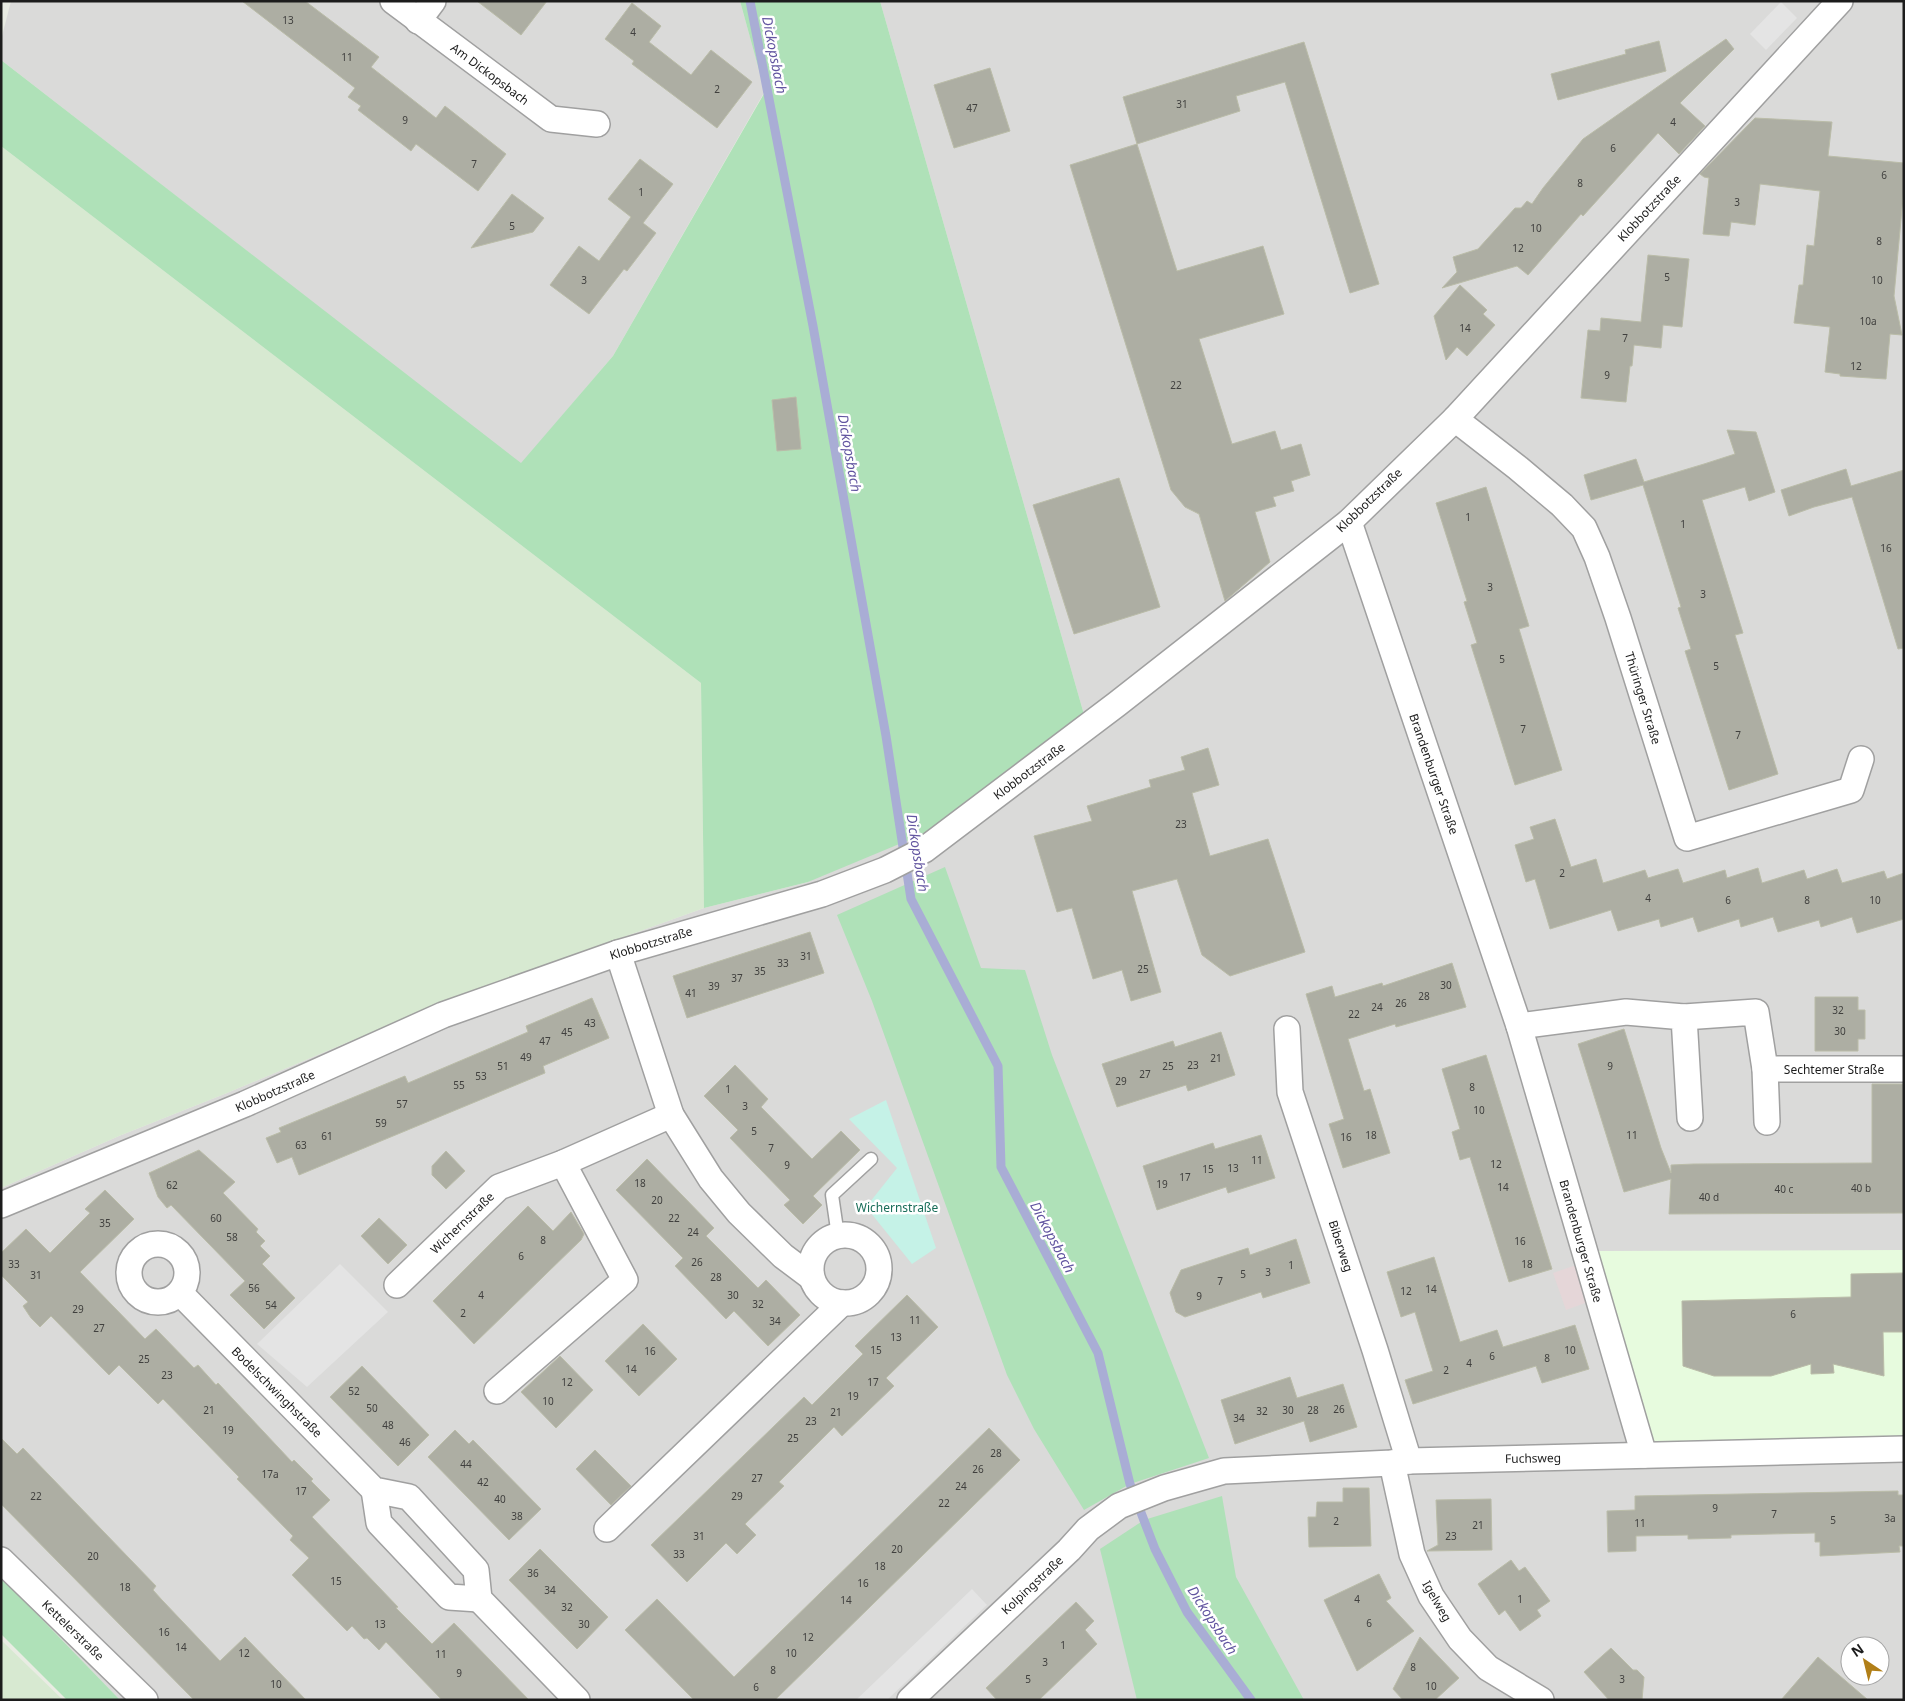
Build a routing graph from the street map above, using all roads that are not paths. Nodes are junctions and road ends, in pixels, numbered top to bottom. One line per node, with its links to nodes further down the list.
1 (393, 1): 4 (street, Am Dickopsbach)
2 (434, 1): 4 (street)
3 (1840, 1): 6 (street, Klobbotzstraße)
4 (418, 21): 5 (street, Am Dickopsbach)
5 (597, 124)
6 (1455, 419): 7 (street, Klobbotzstraße); 8 (street, Thüringer Straße)
7 (1349, 522): 9 (street, Klobbotzstraße); 11 (street, Brandenburger Straße)
8 (1861, 759)
9 (618, 953): 15 (street); 20 (street, Klobbotzstraße)
10 (1684, 1017): 11 (street); 13 (street, Sechtemer Straße); 16 (street)
11 (1519, 1026): 28 (street, Brandenburger Straße)
12 (1287, 1030): 29 (street, Biberweg)
13 (1765, 1069): 14 (street, Sechtemer Straße); 17 (street, Sechtemer Straße)
14 (1904, 1069)
15 (671, 1115): 19 (street, Wichernstraße); 22 (street)
16 (1690, 1118)
17 (1767, 1122)
18 (871, 1159): 21 (lane)
19 (563, 1163): 23 (street, Wichernstraße); 26 (street)
20 (1, 1205)
21 (838, 1236): 22 (street); 25 (street)
22 (811, 1276): 25 (street)
23 (397, 1285)
24 (180, 1293): 31 (street, Bodelschwinghstraße)
25 (842, 1303): 32 (street)
26 (497, 1391)
27 (1904, 1450): 28 (street, Fuchsweg)
28 (1644, 1456): 29 (street, Fuchsweg)
29 (1400, 1462): 30 (street, Fuchsweg); 38 (street, Igelweg)
30 (1164, 1488): 37 (street, Kolpingstraße)
31 (374, 1490): 34 (street); 34 (street)
32 (607, 1529)
33 (1, 1560): 35 (street, Kettelerstraße)
34 (479, 1599): 36 (street)
35 (145, 1700)
36 (576, 1700)
37 (910, 1700)
38 (1541, 1700)

